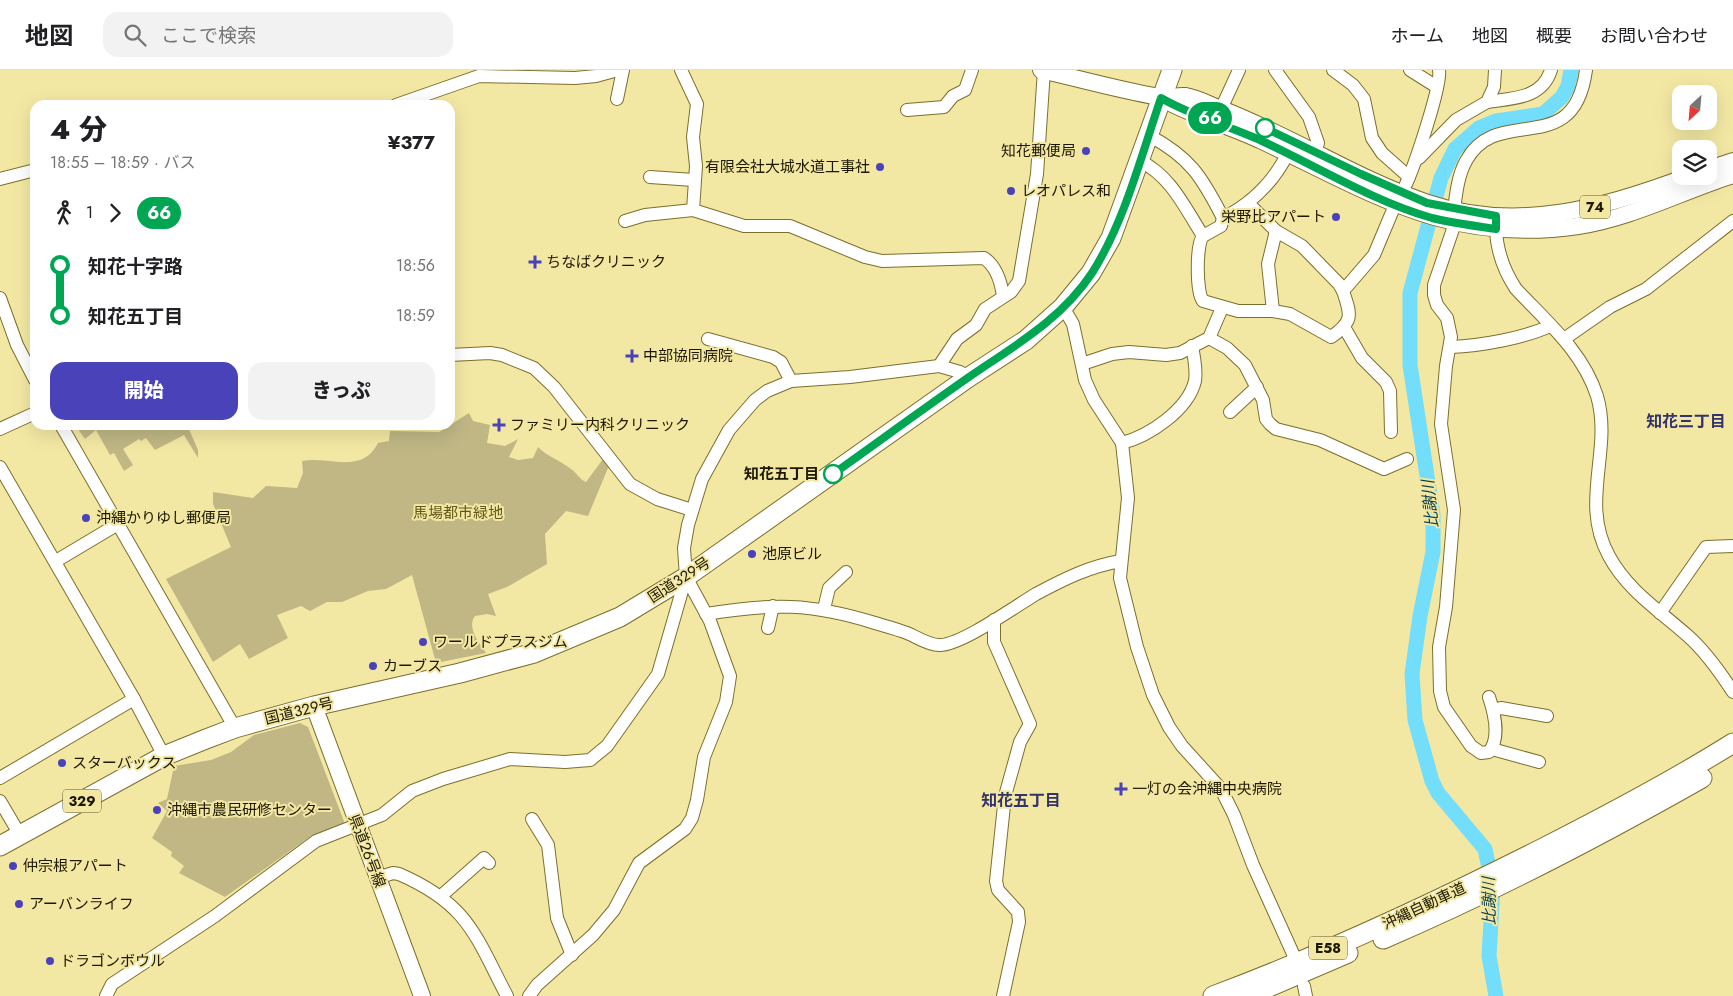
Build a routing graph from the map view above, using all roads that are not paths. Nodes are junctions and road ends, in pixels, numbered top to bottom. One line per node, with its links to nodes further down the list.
1 (618, 70): 17 (street)
2 (623, 70): 18 (street)
3 (681, 70): 34 (street)
4 (972, 70): 21 (street)
5 (1043, 70): 16 (main road); 47 (street)
6 (1172, 70): 16 (highway, 国道329号 / 329)
7 (1239, 70): 20 (street)
8 (1276, 70): 23 (street)
9 (1333, 70): 32 (street)
10 (1410, 70): 15 (street)
11 (1438, 70): 15 (street)
12 (1495, 70): 19 (street)
13 (1551, 70): 19 (street)
14 (1586, 70): 39 (street)
15 (1437, 87): 26 (street)
16 (1161, 98): 20 (main road, 74); 22 (highway, 国道329号 / 329); 24 (main road, 74)
17 (410, 100)
18 (617, 100)
19 (1487, 102): 26 (street)
20 (1221, 109): 23 (main road, 74)
21 (907, 110)
22 (1148, 135): 25 (highway, 国道329号 / 329); 40 (street)
23 (1315, 152): 36 (main road, 74)
24 (1288, 153): 36 (main road, 74); 37 (street)
25 (1140, 160): 45 (street); 49 (highway, 国道329号 / 329)
26 (1416, 161): 32 (street)
27 (1733, 161): 28 (main road)
28 (1717, 166)
29 (30, 171): 33 (street)
30 (1733, 175): 43 (main road, 74)
31 (650, 177): 34 (street)
32 (1409, 177): 36 (street)
33 (0, 179)
34 (694, 180): 38 (street)
35 (1672, 183): 43 (main road, 74)
36 (1398, 199): 39 (main road, 74); 46 (street)
37 (1248, 203): 40 (street); 44 (street)
38 (693, 210): 41 (street); 47 (street)
39 (1452, 216): 43 (main road, 74); 58 (street)
40 (1223, 218): 45 (street)
41 (625, 221)
42 (1733, 221): 56 (street)
43 (1496, 222): 52 (street)
44 (1276, 231): 46 (street); 51 (street)
45 (1203, 236): 50 (street)
46 (1343, 291): 53 (street)
47 (1002, 296): 61 (street)
48 (0, 298): 62 (street)
49 (1063, 307): 60 (street); 63 (highway, 国道329号 / 329)
50 (1222, 308): 51 (street); 54 (street)
51 (1273, 311): 53 (street)
52 (1550, 326): 56 (street); 58 (street)
53 (1344, 327): 70 (street)
54 (1209, 338): 57 (street); 65 (street)
55 (708, 339): 64 (street)
56 (1564, 340): 84 (street)
57 (1192, 346): 60 (street); 71 (street)
58 (1451, 347): 96 (street)
59 (455, 355): 75 (street)
60 (1082, 364): 71 (street)
61 (939, 366): 63 (street); 64 (street)
62 (30, 370)
63 (969, 377): 81 (highway, 国道329号 / 329)
64 (791, 381): 75 (street)
65 (1257, 387): 66 (street); 72 (street)
66 (1230, 412)
67 (30, 415): 68 (street)
68 (0, 429)
69 (64, 430): 76 (street)
70 (1390, 432)
71 (1122, 443): 78 (street)
72 (1407, 459)
73 (0, 467): 74 (street)
74 (5, 486): 79 (street)
75 (692, 510): 81 (street)
76 (118, 524): 79 (street); 94 (street)
77 (1733, 546): 84 (street)
78 (1121, 561): 86 (street); 112 (street)
79 (56, 562): 90 (street)
80 (846, 572): 83 (street)
81 (686, 577): 85 (street); 91 (highway, 国道329号 / 329); 103 (street)
82 (773, 606): 83 (street); 85 (street); 87 (street)
83 (824, 609): 86 (street)
84 (1660, 613): 88 (street)
85 (706, 614): 111 (street)
86 (994, 620): 117 (street)
87 (768, 628)
88 (1733, 692)
89 (1489, 697): 92 (street)
90 (134, 699): 97 (street); 100 (street)
91 (314, 706): 94 (highway, 国道329号 / 329); 103 (main road, 県道26号線)
92 (1494, 710): 93 (street); 96 (street)
93 (1548, 716)
94 (235, 728): 97 (highway, 国道329号 / 329)
95 (1733, 743): 106 (highway, 沖縄自動車道 / E58)
96 (1492, 749): 99 (street)
97 (164, 756): 104 (highway, 国道329号 / 329)
98 (1733, 759): 106 (highway, 沖縄自動車道 / E58)
99 (1539, 762)
100 (0, 778)
101 (0, 801): 104 (street)
102 (532, 819): 111 (street)
103 (357, 825): 108 (main road, 県道26号線); 113 (street)
104 (20, 835): 105 (highway, 国道329号 / 329)
105 (0, 846)
106 (1536, 859): 110 (highway, 沖縄自動車道 / E58)
107 (489, 863): 109 (street)
108 (377, 878): 109 (street); 114 (main road, 県道26号線)
109 (441, 896): 115 (street)
110 (1447, 904): 118 (highway, 沖縄自動車道 / E58); 119 (highway, 沖縄自動車道 / E58)
111 (572, 955): 116 (street)
112 (1294, 956)
113 (106, 996)
114 (422, 996)
115 (507, 996)
116 (529, 996)
117 (1003, 996)
118 (1212, 996)
119 (1248, 996)

